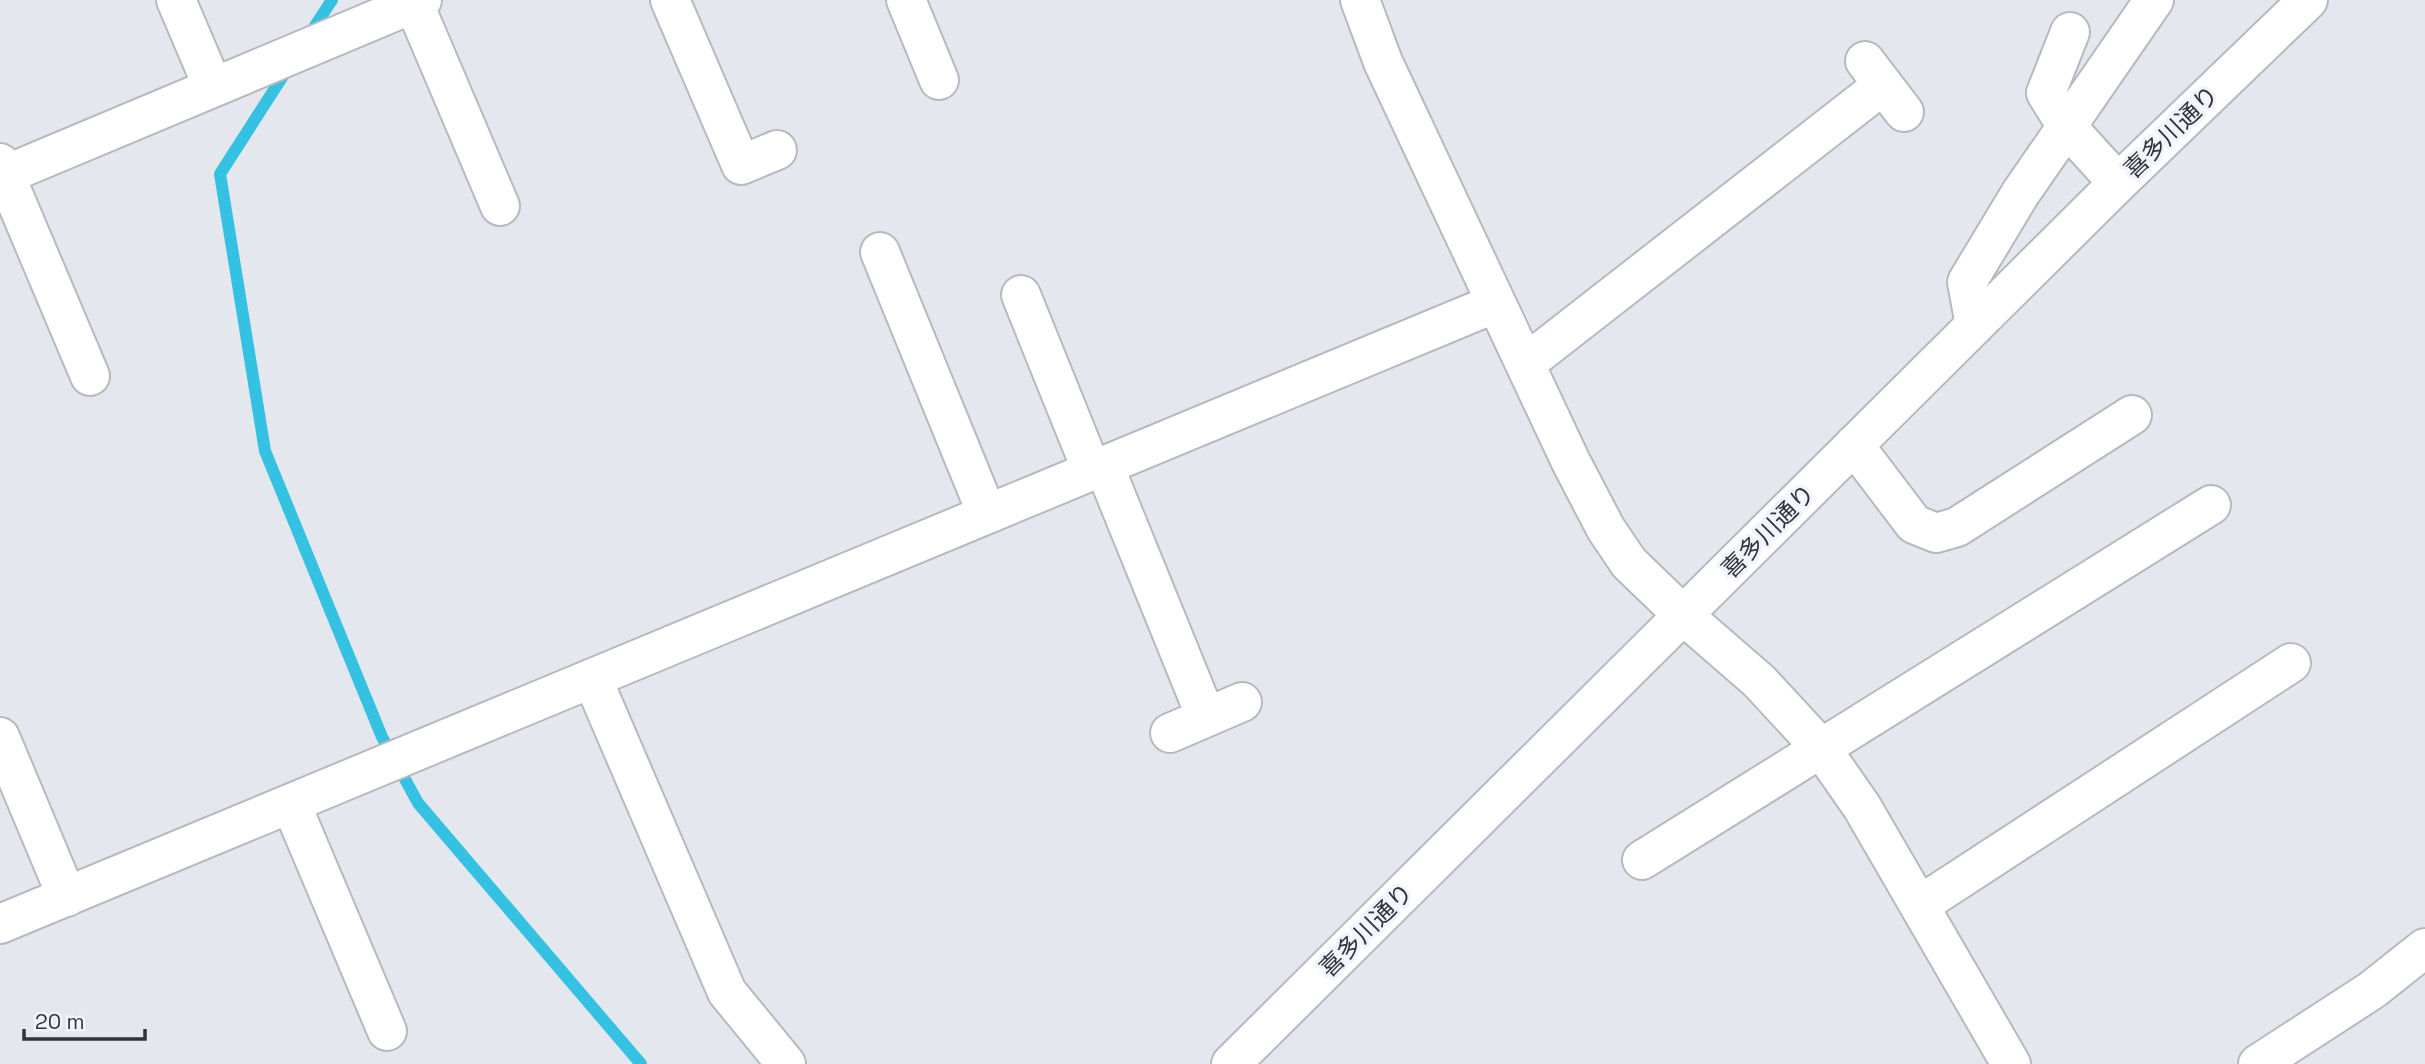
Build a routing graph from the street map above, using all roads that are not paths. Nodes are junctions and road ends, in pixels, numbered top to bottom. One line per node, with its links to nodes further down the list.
1 (176, 0): 11 (street)
2 (670, 0): 13 (street)
3 (906, 0): 9 (street)
4 (1360, 0): 19 (street)
5 (2154, 0): 12 (street)
6 (2308, 0): 15 (street, 喜多川通り)
7 (418, 2): 11 (street); 16 (street)
8 (2070, 32): 12 (street)
9 (939, 80)
10 (1884, 86): 21 (street)
11 (213, 88): 14 (street)
12 (2067, 127): 15 (street); 20 (street)
13 (777, 150)
14 (2, 172): 22 (street)
15 (2118, 183): 20 (street, 喜多川通り)
16 (500, 206)
17 (880, 252): 27 (street)
18 (1021, 296): 25 (street)
19 (1496, 303): 21 (street); 25 (street)
20 (1975, 325): 24 (street, 喜多川通り)
21 (1525, 364): 28 (street)
22 (90, 376)
23 (2132, 415): 24 (street)
24 (1854, 445): 28 (street, 喜多川通り)
25 (1098, 468): 27 (street); 32 (street)
26 (2211, 505): 35 (street)
27 (987, 514): 30 (street)
28 (1683, 615): 35 (street); 44 (street, 喜多川通り)
29 (2291, 663): 39 (street)
30 (592, 678): 36 (street); 43 (street)
31 (1242, 702): 32 (street)
32 (1206, 718): 33 (street)
33 (1170, 733)
34 (0, 737): 38 (street)
35 (1821, 748): 37 (street); 39 (street)
36 (291, 804): 38 (street); 42 (street)
37 (1642, 860)
38 (66, 897): 40 (street)
39 (1920, 905): 45 (street)
40 (0, 924)
41 (2425, 948): 46 (street)
42 (387, 1031)
43 (786, 1064)
44 (1231, 1064)
45 (2011, 1064)
46 (2258, 1064)

